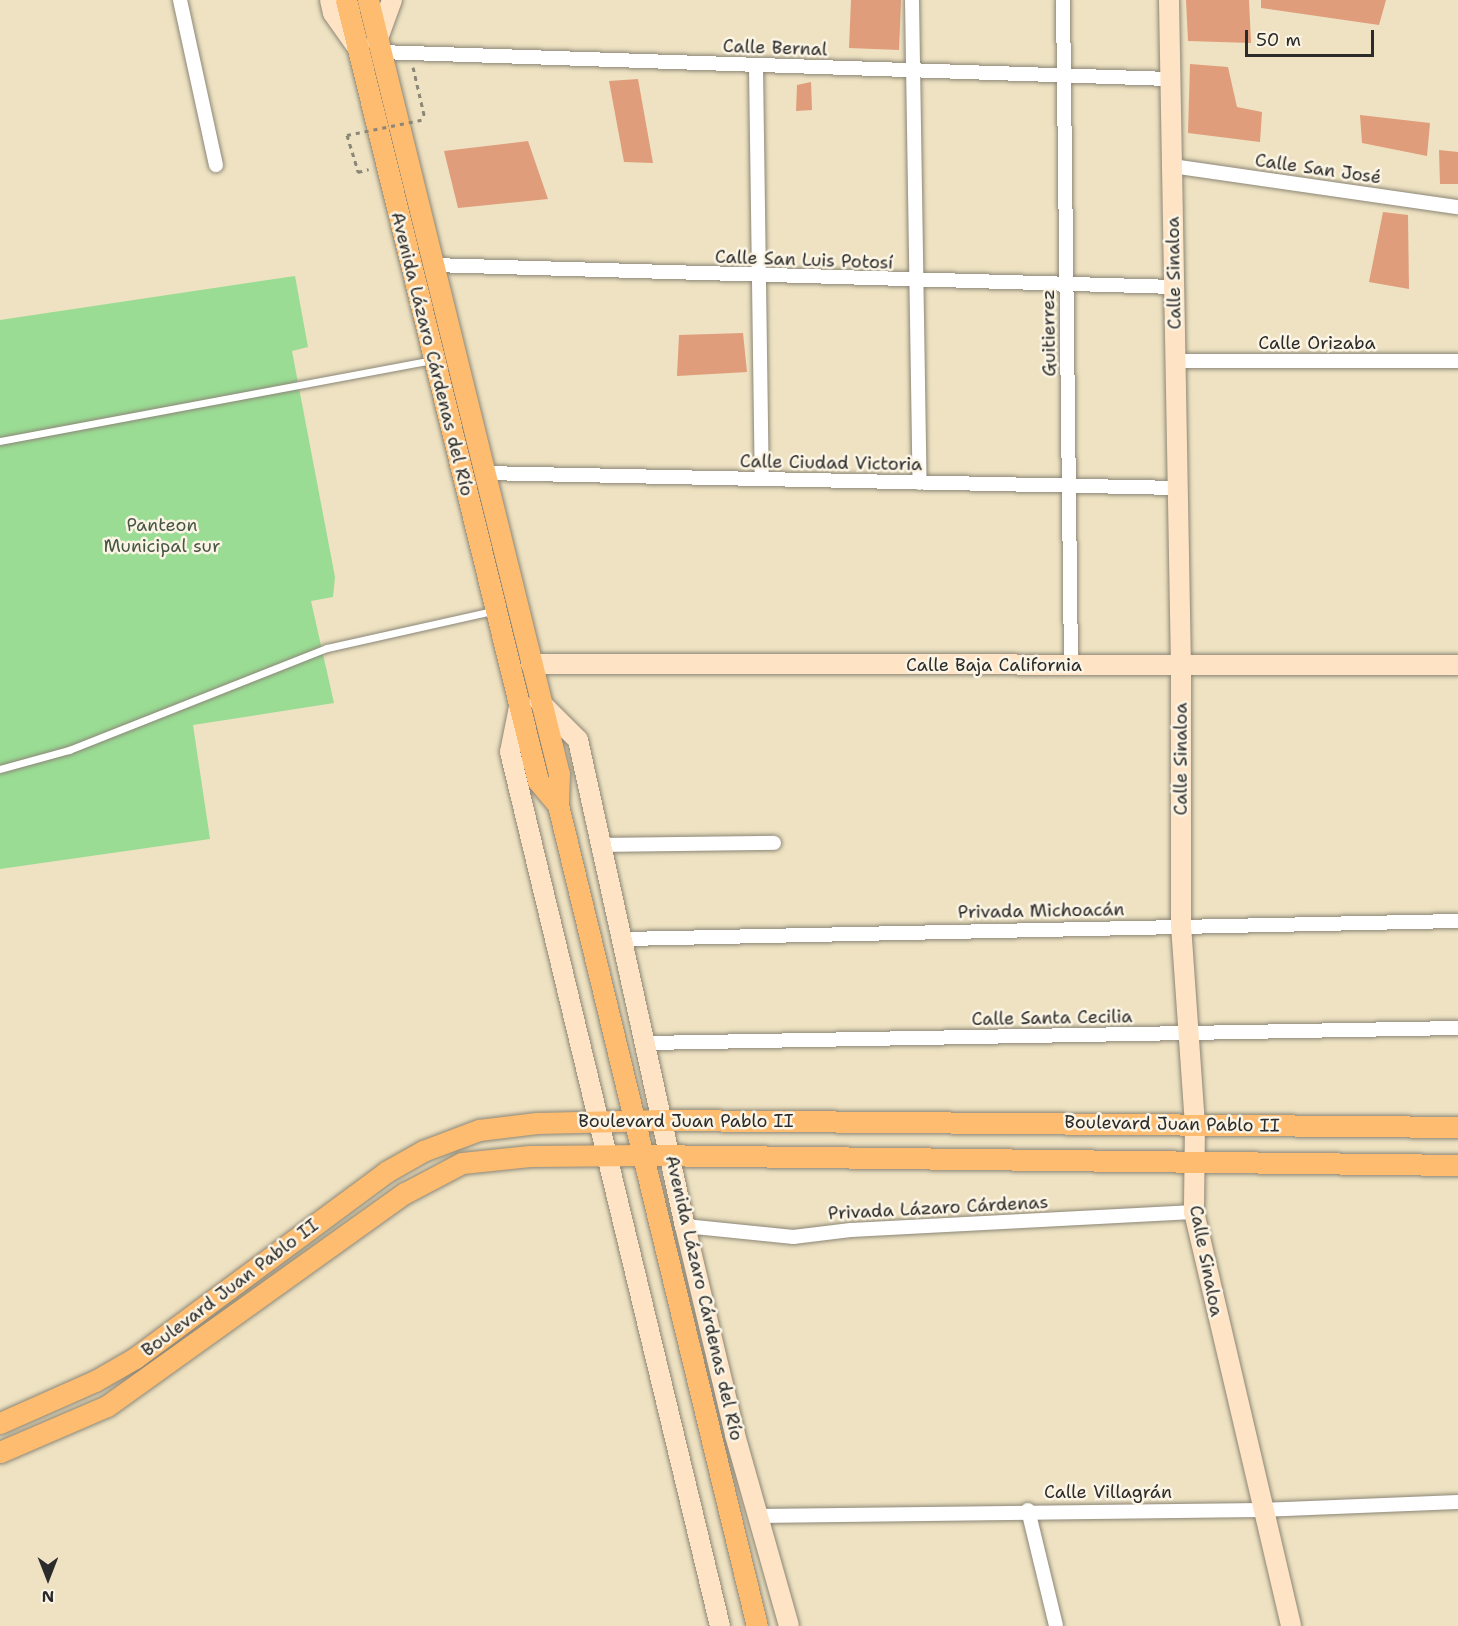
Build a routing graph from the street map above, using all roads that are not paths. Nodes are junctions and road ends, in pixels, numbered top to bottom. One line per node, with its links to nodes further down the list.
1 (180, 0): 15 (street)
2 (330, 0): 9 (street)
3 (346, 0): 9 (main road, Avenida Lázaro Cárdenas del Río)
4 (368, 0): 10 (main road, Avenida Lázaro Cárdenas del Río)
5 (392, 0): 10 (street)
6 (912, 0): 12 (street)
7 (1062, 0): 13 (street, Guitierrez)
8 (1169, 0): 14 (street, Calle Sinaloa)
9 (355, 44): 24 (main road, Avenida Lázaro Cárdenas del Río)
10 (378, 47): 11 (street, Calle Bernal); 18 (main road, Avenida Lázaro Cárdenas del Río)
11 (756, 66): 12 (street, Calle Bernal); 19 (street)
12 (911, 70): 13 (street, Calle Bernal); 20 (street)
13 (1063, 75): 14 (street, Calle Bernal); 21 (street, Guitierrez)
14 (1170, 79): 16 (street, Calle Sinaloa)
15 (216, 165)
16 (1172, 166): 17 (street, Calle San José); 22 (street, Calle Sinaloa)
17 (1458, 207)
18 (433, 265): 19 (street, Calle San Luis Potosí); 23 (main road, Avenida Lázaro Cárdenas del Río)
19 (759, 276): 20 (street, Calle San Luis Potosí); 29 (street)
20 (916, 282): 21 (street, Calle San Luis Potosí); 30 (street)
21 (1066, 286): 22 (street, Calle San Luis Potosí); 31 (street, Guitierrez)
22 (1174, 287): 25 (street, Calle Sinaloa)
23 (455, 356): 24 (lane); 28 (main road, Avenida Lázaro Cárdenas del Río)
24 (433, 360): 27 (lane); 33 (main road, Avenida Lázaro Cárdenas del Río)
25 (1175, 361): 26 (street, Calle Orizaba); 32 (street, Calle Sinaloa)
26 (1458, 361)
27 (0, 441)
28 (484, 473): 29 (street, Calle Ciudad Victoria); 34 (main road, Avenida Lázaro Cárdenas del Río)
29 (762, 479): 30 (street, Calle Ciudad Victoria)
30 (920, 483): 31 (street, Calle Ciudad Victoria)
31 (1069, 486): 32 (street, Calle Ciudad Victoria); 36 (street, Guitierrez)
32 (1178, 488): 37 (street, Calle Sinaloa)
33 (495, 610): 38 (main road, Avenida Lázaro Cárdenas del Río); 39 (lane)
34 (531, 664): 36 (street, Calle Baja California); 38 (main road, Avenida Lázaro Cárdenas del Río)
35 (1458, 665): 37 (street, Calle Baja California)
36 (1071, 666): 37 (street, Calle Baja California)
37 (1181, 666): 43 (street, Calle Sinaloa)
38 (529, 704): 41 (street, Avenida Lázaro Cárdenas del Río); 48 (street, Avenida Lázaro Cárdenas del Río); 49 (main road, Avenida Lázaro Cárdenas del Río)
39 (0, 769)
40 (774, 843): 41 (street)
41 (604, 845): 44 (street, Avenida Lázaro Cárdenas del Río)
42 (1458, 921): 43 (street, Privada Michoacán)
43 (1181, 925): 44 (street, Privada Michoacán); 46 (street, Calle Sinaloa)
44 (625, 939): 47 (street, Avenida Lázaro Cárdenas del Río)
45 (1458, 1028): 46 (street, Calle Santa Cecilia)
46 (1186, 1033): 47 (street, Calle Santa Cecilia); 51 (street, Calle Sinaloa)
47 (647, 1043): 50 (street, Avenida Lázaro Cárdenas del Río)
48 (597, 1120): 49 (main road, Boulevard Juan Pablo II); 53 (street, Avenida Lázaro Cárdenas del Río); 60 (main road, Boulevard Juan Pablo II)
49 (636, 1120): 50 (main road, Boulevard Juan Pablo II); 54 (main road, Avenida Lázaro Cárdenas del Río)
50 (663, 1120): 51 (main road, Boulevard Juan Pablo II); 55 (street, Avenida Lázaro Cárdenas del Río)
51 (1195, 1124): 52 (main road, Boulevard Juan Pablo II); 56 (street, Calle Sinaloa)
52 (1458, 1127)
53 (607, 1155): 54 (main road, Boulevard Juan Pablo II); 61 (main road, Boulevard Juan Pablo II); 66 (street, Avenida Lázaro Cárdenas del Río)
54 (643, 1155): 55 (main road, Boulevard Juan Pablo II); 67 (main road, Avenida Lázaro Cárdenas del Río)
55 (670, 1155): 56 (main road, Boulevard Juan Pablo II); 59 (street, Avenida Lázaro Cárdenas del Río)
56 (1194, 1161): 57 (main road, Boulevard Juan Pablo II); 58 (street, Calle Sinaloa)
57 (1458, 1165)
58 (1194, 1212): 59 (street, Privada Lázaro Cárdenas); 64 (street, Calle Sinaloa)
59 (685, 1226): 65 (street, Avenida Lázaro Cárdenas del Río)
60 (0, 1423)
61 (0, 1452)
62 (1458, 1502): 64 (street, Calle Villagrán)
63 (1028, 1510): 64 (street, Calle Villagrán); 65 (street, Calle Villagrán); 69 (street)
64 (1261, 1510): 70 (street, Calle Sinaloa)
65 (758, 1516): 68 (street, Avenida Lázaro Cárdenas del Río)
66 (720, 1626)
67 (757, 1626)
68 (789, 1626)
69 (1056, 1626)
70 (1291, 1626)

